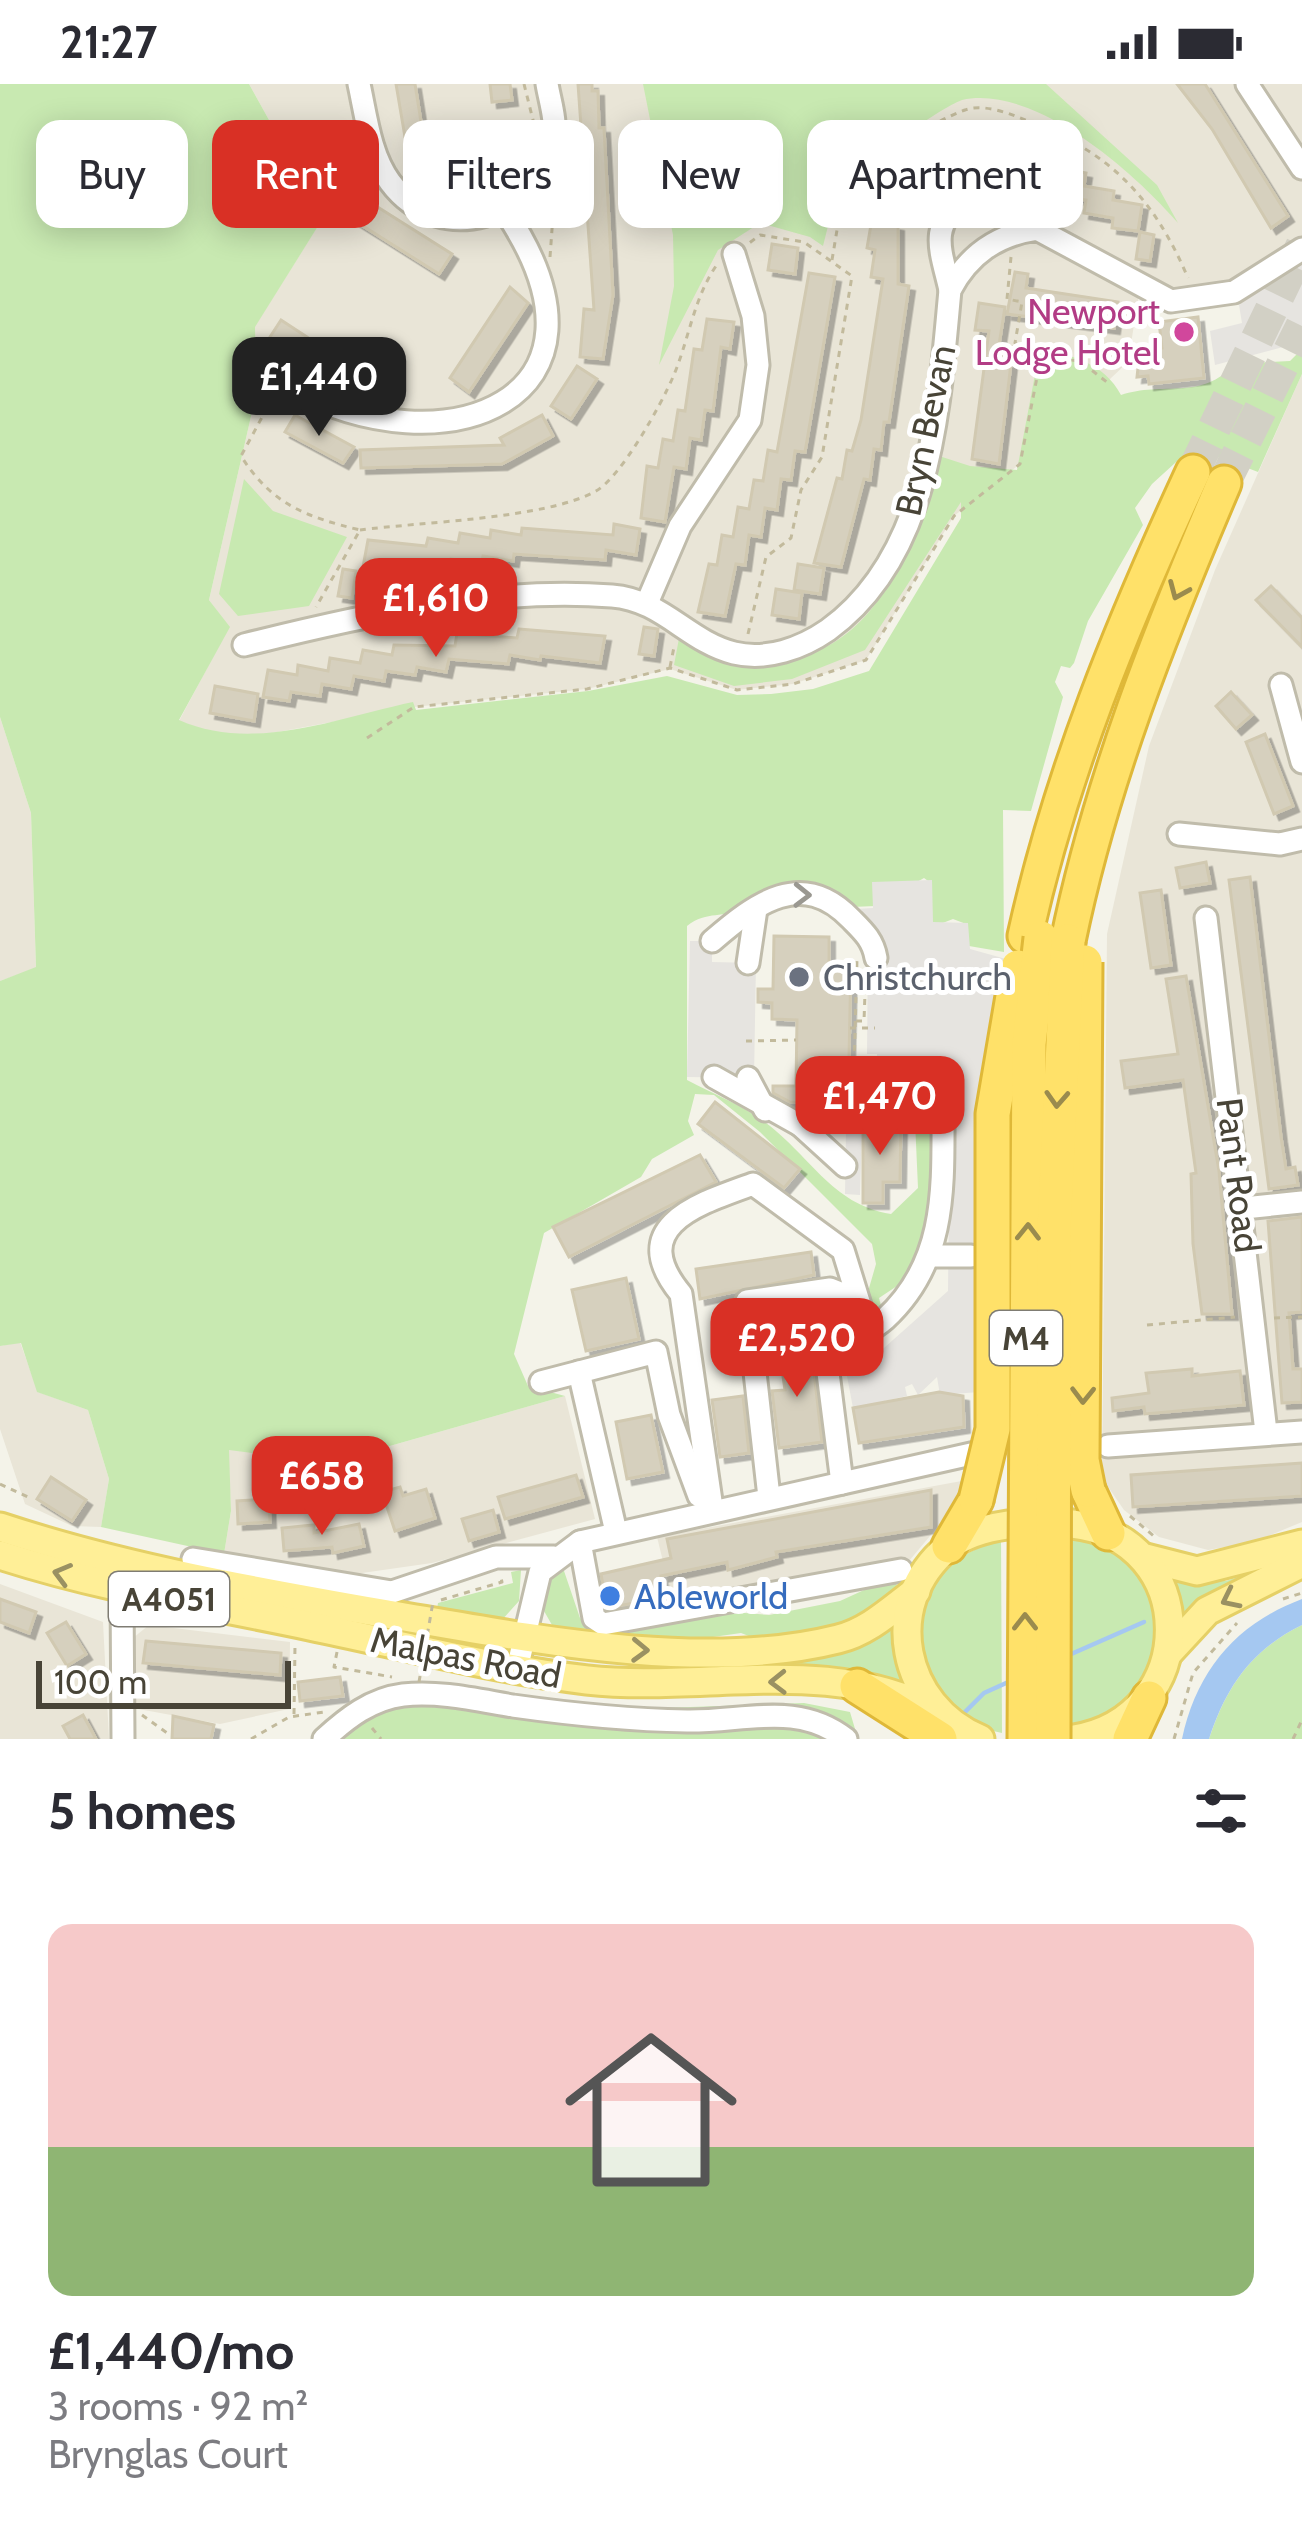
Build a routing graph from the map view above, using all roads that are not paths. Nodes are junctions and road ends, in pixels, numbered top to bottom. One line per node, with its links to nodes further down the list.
1 (359, 84): 6 (street)
2 (547, 84): 4 (street)
3 (1247, 84): 5 (street)
4 (552, 120)
5 (1302, 168)
6 (403, 192)
7 (514, 228): 12 (street)
8 (1037, 229): 9 (street, Bryn Bevan); 11 (street); 11 (street, Bryn Bevan)
9 (1302, 249)
10 (734, 254): 13 (street)
11 (950, 290): 13 (street, Bryn Bevan)
12 (290, 386)
13 (647, 603): 14 (street)
14 (244, 645)
15 (1282, 685): 16 (street)
16 (1302, 762)
17 (1179, 834): 18 (street)
18 (1302, 839)
19 (756, 909): 22 (street); 23 (street, one-way to 23); 24 (street)
20 (1205, 918): 31 (street, Pant Road)
21 (1055, 939): 21 (highway, M4, one-way to 21); 45 (highway, M4, one-way to 45, bridge); 50 (highway, M4, bridge); 67 (highway, M4, one-way to 21, bridge); 68 (highway, M4, one-way to 68, bridge)
22 (712, 941)
23 (876, 958)
24 (748, 963)
25 (714, 1077): 27 (street)
26 (748, 1078): 27 (street)
27 (765, 1111): 28 (street)
28 (800, 1126): 29 (street); 32 (street)
29 (845, 1166)
30 (1302, 1202): 31 (street)
31 (1244, 1208): 38 (street, Pant Road)
32 (930, 1256): 33 (street); 35 (street)
33 (971, 1256)
34 (858, 1300): 35 (street); 43 (street); 44 (street)
35 (868, 1331): 42 (street)
36 (579, 1372): 37 (street); 44 (street); 47 (street)
37 (541, 1382)
38 (1267, 1432): 39 (street); 40 (street)
39 (1302, 1432)
40 (1108, 1446)
41 (980, 1452): 42 (street, Malpas Road)
42 (842, 1483): 43 (street, Malpas Road)
43 (769, 1497): 44 (street, Malpas Road)
44 (708, 1509): 47 (street, Malpas Road)
45 (1116, 1522): 50 (main road); 51 (main road)
46 (0, 1527): 58 (main road, Malpas Road / A4051)
47 (616, 1532): 48 (street, Malpas Road)
48 (580, 1542): 53 (street, Malpas Road); 56 (street)
49 (1302, 1544): 51 (main road)
50 (949, 1546): 56 (main road)
51 (1151, 1548): 59 (main road)
52 (0, 1555): 57 (main road, Malpas Road / A4051, one-way to 52)
53 (554, 1557): 54 (street, Malpas Road); 58 (street, Malpas Road)
54 (193, 1559)
55 (1302, 1563): 59 (main road, one-way to 59)
56 (908, 1581): 58 (main road, Malpas Road / A4051, one-way to 56); 63 (main road)
57 (122, 1590): 60 (main road, Malpas Road / A4051); 64 (street)
58 (524, 1637): 60 (street)
59 (1168, 1652): 62 (main road)
60 (517, 1669): 61 (main road, Malpas Road / A4051, one-way to 60)
61 (857, 1686): 63 (highway)
62 (1149, 1698): 69 (main road); 70 (highway)
63 (954, 1731)
64 (132, 1732)
65 (324, 1739): 66 (street)
66 (846, 1739)
67 (1025, 1739)
68 (1053, 1739)
69 (1074, 1739)
70 (1130, 1739)

